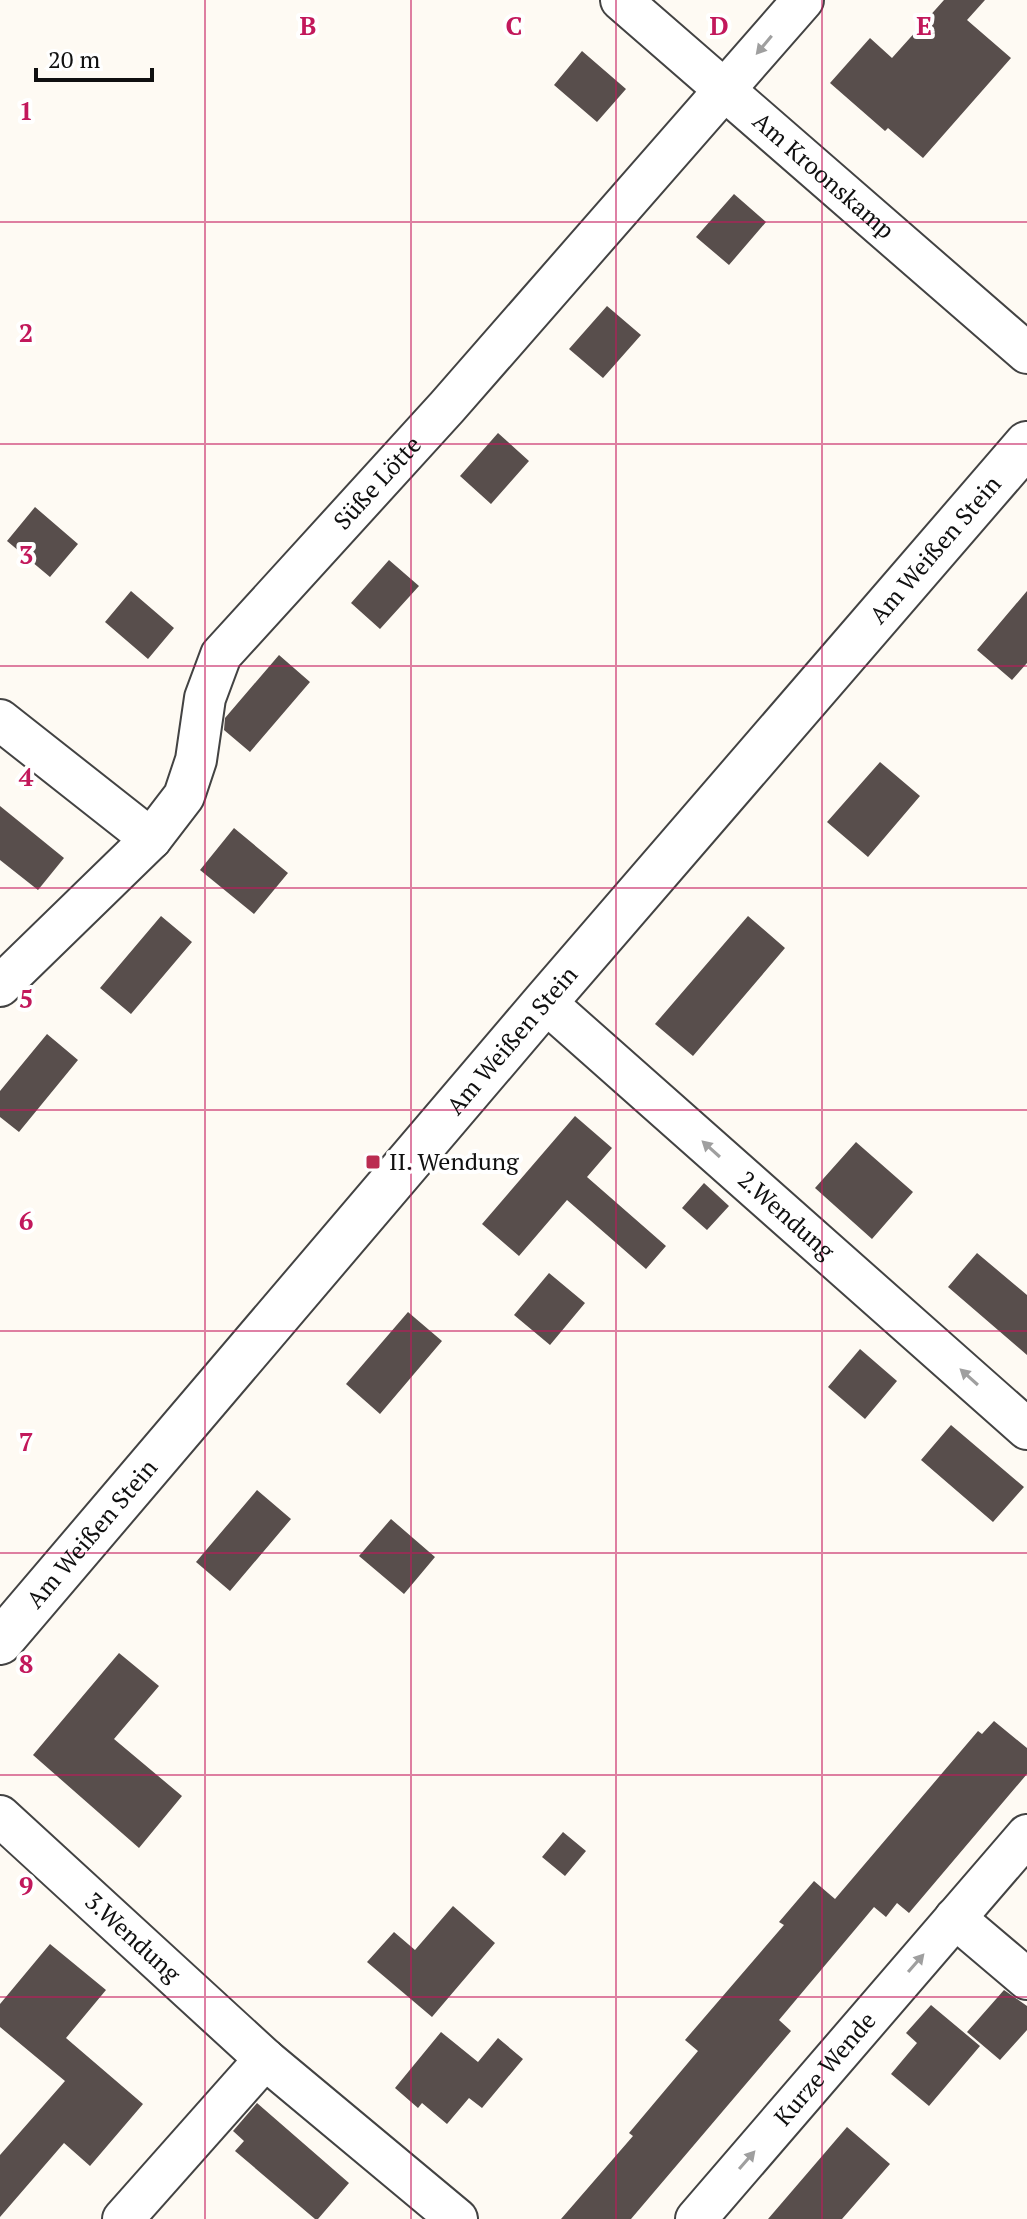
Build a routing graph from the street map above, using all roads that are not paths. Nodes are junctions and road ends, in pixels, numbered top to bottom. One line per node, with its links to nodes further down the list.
1 (621, 0): 3 (street, Am Kroonskamp)
2 (803, 0): 3 (street, Süße Lötte, one-way to 3)
3 (726, 90): 4 (street, Am Kroonskamp); 7 (street, Süße Lötte)
4 (1027, 353)
5 (1027, 444): 9 (street, Am Weißen Stein)
6 (0, 720): 7 (street)
7 (151, 839): 8 (street, Süße Lötte)
8 (0, 986)
9 (545, 1002): 10 (street, 2.Wendung, one-way to 9); 11 (street, Am Weißen Stein)
10 (1027, 1429)
11 (0, 1642)
12 (0, 1816): 16 (street, 3.Wendung)
13 (1027, 1835): 14 (street, Kurze Wende)
14 (955, 1918): 15 (street); 19 (street, Kurze Wende, one-way to 14)
15 (1027, 1979)
16 (265, 2059): 17 (street); 18 (street, 3.Wendung)
17 (123, 2219)
18 (457, 2219)
19 (696, 2219)

